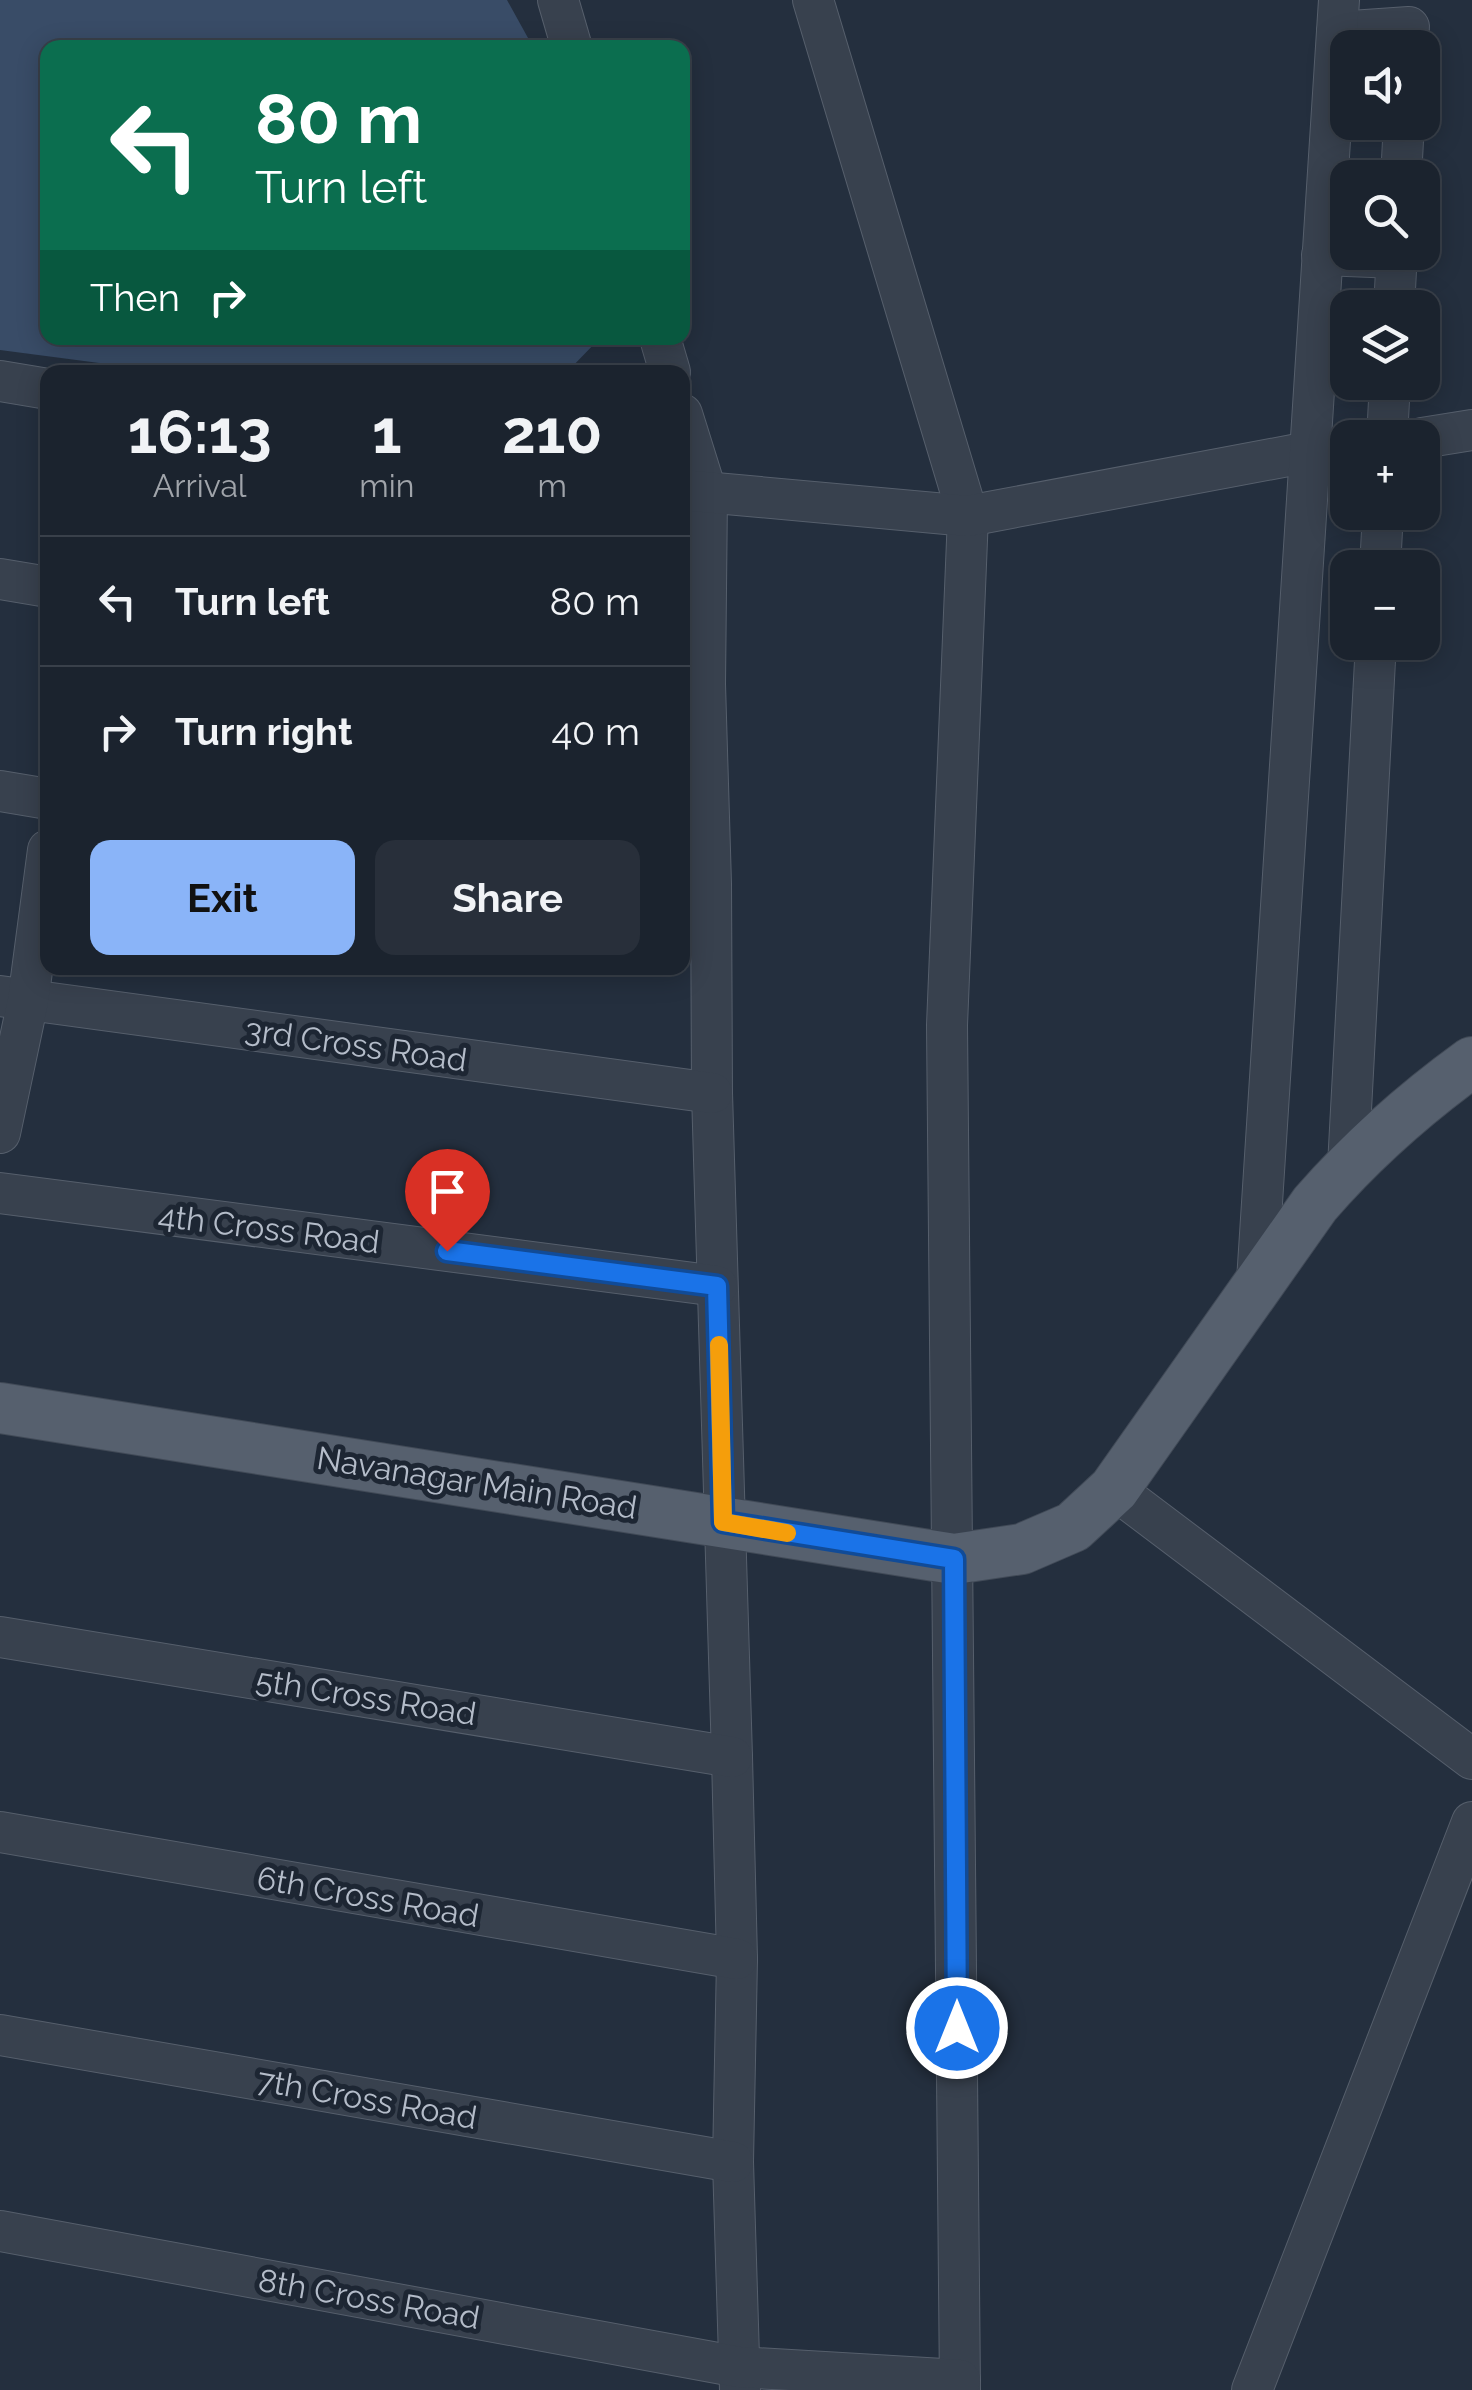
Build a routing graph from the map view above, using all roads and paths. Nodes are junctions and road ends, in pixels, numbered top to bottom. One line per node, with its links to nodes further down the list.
1 (558, 0): 5 (street)
2 (814, 0): 15 (street)
3 (1338, 16): 4 (street); 6 (street)
4 (1410, 25)
5 (570, 40)
6 (1322, 255): 7 (street); 12 (street)
7 (1330, 255)
8 (0, 381): 9 (street)
9 (40, 388)
10 (1472, 430): 11 (street)
11 (1440, 435)
12 (1328, 450): 15 (street); 30 (street)
13 (690, 466): 14 (street)
14 (694, 492): 15 (street); 19 (street)
15 (968, 516): 35 (street)
16 (0, 579): 17 (street)
17 (40, 586)
18 (1375, 660): 28 (street)
19 (694, 682): 22 (street)
20 (0, 791): 21 (street)
21 (40, 798)
22 (697, 882): 26 (street)
23 (44, 975): 24 (street)
24 (43, 1003): 26 (street, 3rd Cross Road); 27 (street)
25 (1472, 1062): 28 (main road, Navanagar Main Road)
26 (712, 1093): 31 (street)
27 (0, 1133)
28 (1348, 1166): 30 (main road, Navanagar Main Road)
29 (0, 1194): 31 (street, 4th Cross Road)
30 (1258, 1281): 33 (main road, Navanagar Main Road)
31 (717, 1286): 34 (street)
32 (0, 1408): 34 (main road, Navanagar Main Road)
33 (1114, 1489): 35 (main road, Navanagar Main Road); 38 (street)
34 (723, 1522): 35 (main road, Navanagar Main Road); 37 (street)
35 (954, 1559): 46 (street)
36 (0, 1637): 37 (street, 5th Cross Road)
37 (732, 1758): 41 (street)
38 (1472, 1759)
39 (1472, 1822): 47 (street)
40 (0, 1832): 41 (street, 6th Cross Road)
41 (736, 1958): 43 (street)
42 (0, 2035): 43 (street, 7th Cross Road)
43 (733, 2162): 45 (street)
44 (0, 2230): 45 (street, 8th Cross Road)
45 (739, 2378): 46 (street, 8th Cross Road)
46 (960, 2385)
47 (1252, 2390)

